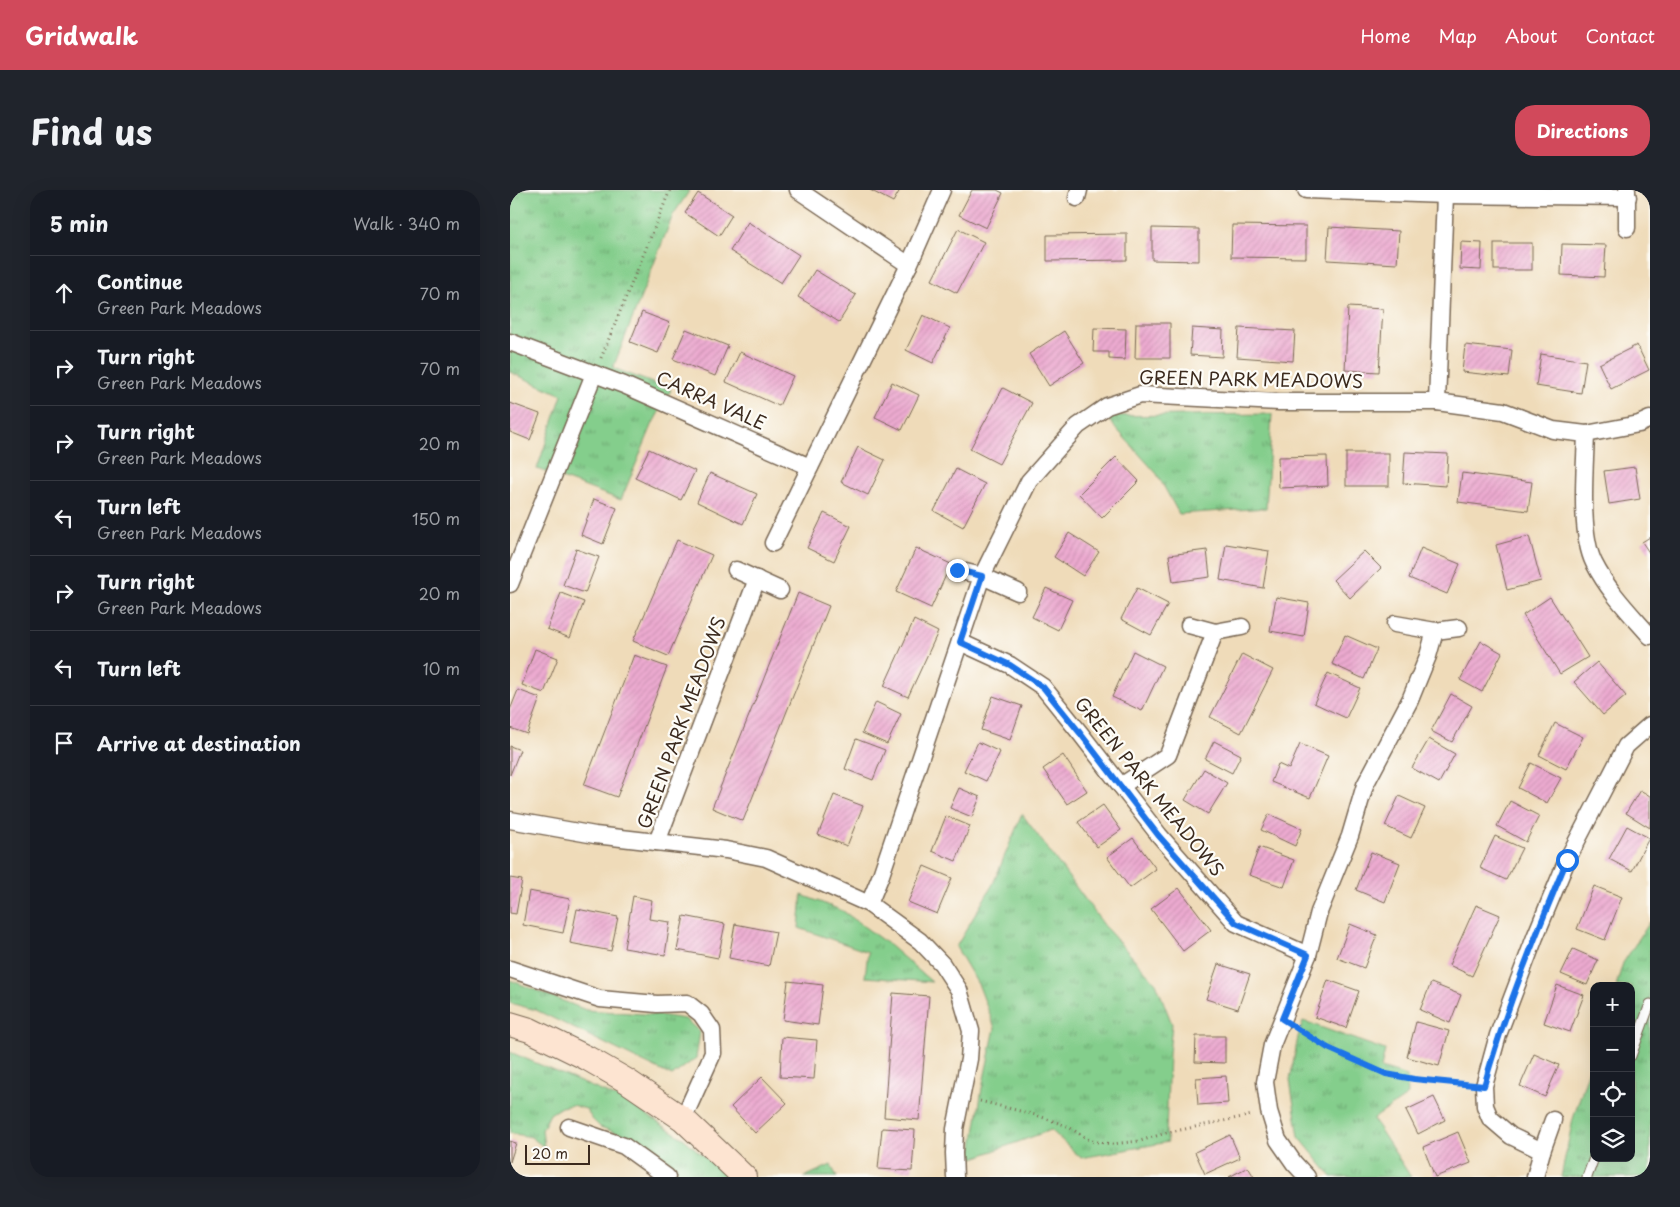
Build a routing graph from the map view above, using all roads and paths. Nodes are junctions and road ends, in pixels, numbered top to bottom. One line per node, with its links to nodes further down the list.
1 (670, 190): 10 (path)
2 (798, 190): 8 (street)
3 (942, 190): 8 (street)
4 (1306, 190): 6 (street)
5 (1628, 194): 6 (street); 7 (street)
6 (1445, 195): 11 (street)
7 (1627, 228)
8 (909, 265): 14 (street)
9 (510, 342): 10 (street, CARRA VALE)
10 (594, 374): 14 (street, CARRA VALE); 20 (street)
11 (1437, 402): 13 (street, GREEN PARK MEADOWS); 18 (street, GREEN PARK MEADOWS)
12 (1650, 419): 13 (street, GREEN PARK MEADOWS)
13 (1586, 434): 29 (street)
14 (810, 467): 15 (street)
15 (773, 543)
16 (736, 570): 19 (street)
17 (957, 570): 18 (street)
18 (982, 576): 22 (street); 30 (street, GREEN PARK MEADOWS)
19 (757, 579): 21 (street); 34 (street, GREEN PARK MEADOWS)
20 (510, 584)
21 (780, 590)
22 (1018, 592)
23 (1395, 624): 27 (street)
24 (1189, 625): 28 (street)
25 (1242, 627): 28 (street)
26 (1458, 628): 27 (street)
27 (1435, 630): 36 (street)
28 (1215, 632): 32 (street)
29 (1650, 636)
30 (960, 642): 32 (street, GREEN PARK MEADOWS); 35 (street, GREEN PARK MEADOWS)
31 (1650, 726): 42 (street)
32 (1121, 786): 36 (street, GREEN PARK MEADOWS)
33 (510, 820): 34 (street)
34 (657, 842): 35 (street, GREEN PARK MEADOWS)
35 (869, 904): 43 (street, GREEN PARK MEADOWS)
36 (1308, 955): 39 (street)
37 (510, 969): 45 (street)
38 (1650, 1004): 41 (lane)
39 (1282, 1019): 42 (path); 44 (street)
40 (510, 1024): 45 (main road)
41 (1635, 1045)
42 (1484, 1086): 48 (street)
43 (961, 1096): 44 (path); 52 (street, GREEN PARK MEADOWS)
44 (1270, 1111): 53 (street)
45 (683, 1120): 51 (main road)
46 (1554, 1120): 48 (street)
47 (569, 1127): 50 (street)
48 (1542, 1151): 54 (street)
49 (1593, 1162): 55 (lane)
50 (667, 1177)
51 (744, 1177)
52 (955, 1177)
53 (1306, 1177)
54 (1535, 1177)
55 (1587, 1177)

